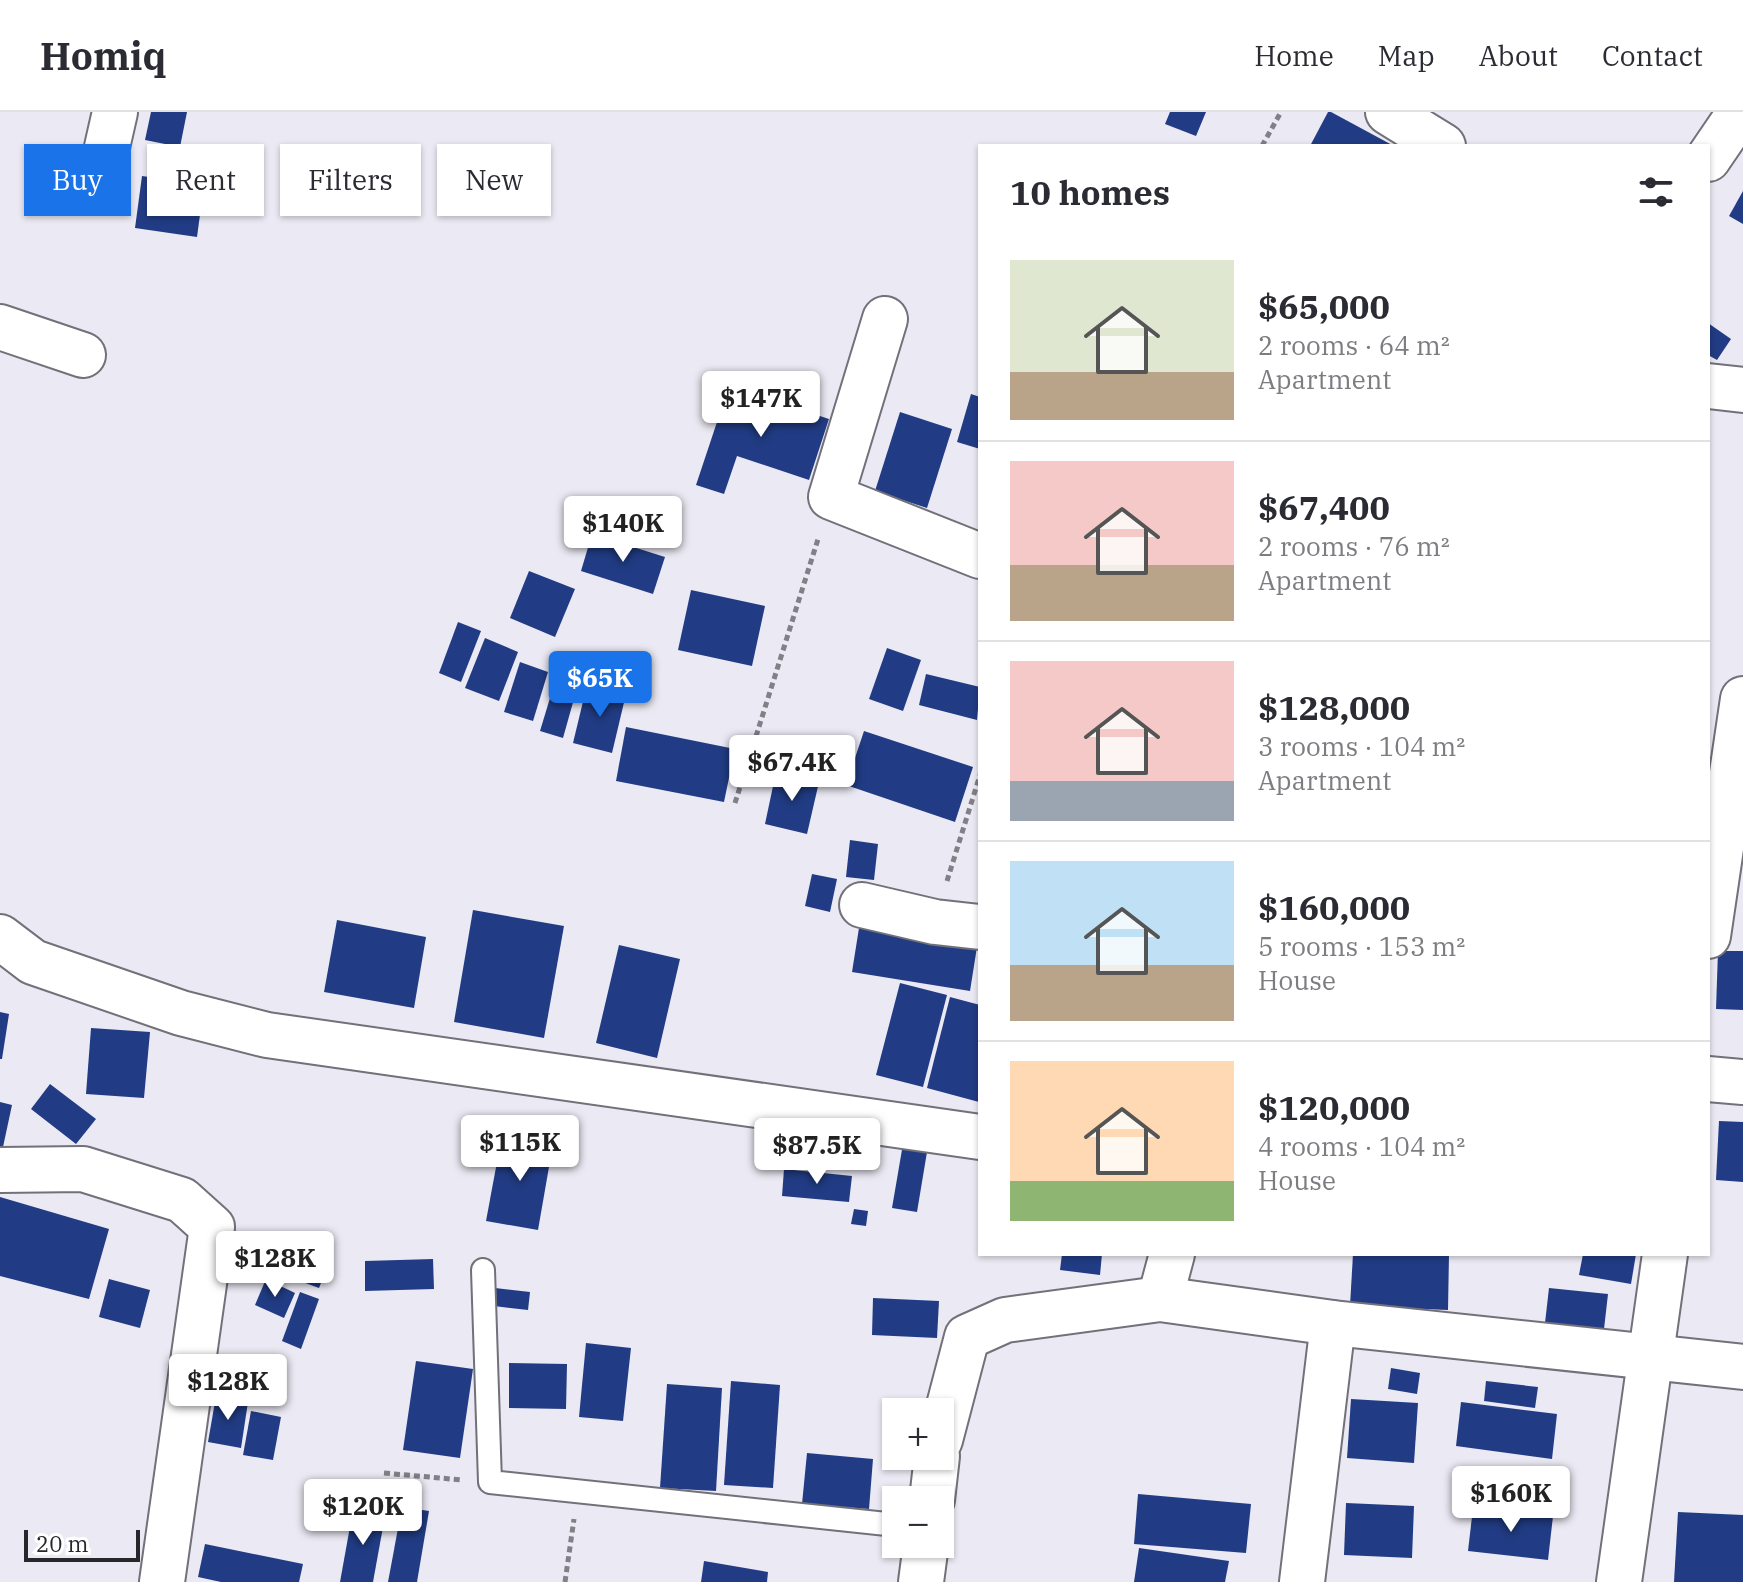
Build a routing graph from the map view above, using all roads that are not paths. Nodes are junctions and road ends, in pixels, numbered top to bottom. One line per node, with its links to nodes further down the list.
1 (115, 112): 4 (street)
2 (1388, 112): 5 (street)
3 (1740, 112): 6 (street)
4 (108, 144)
5 (1440, 144)
6 (1710, 156)
7 (885, 319): 12 (street)
8 (0, 327): 9 (street)
9 (83, 355)
10 (1710, 386): 11 (street)
11 (1743, 390)
12 (978, 555)
13 (1743, 699): 15 (street)
14 (862, 905): 16 (street)
15 (1710, 922)
16 (978, 927)
17 (0, 937): 20 (street)
18 (1710, 1079): 19 (street)
19 (1743, 1082)
20 (978, 1137)
21 (0, 1170): 32 (street)
22 (1171, 1256): 25 (street)
23 (1665, 1256): 27 (street)
24 (483, 1270): 30 (lane)
25 (1160, 1299): 26 (street); 29 (street)
26 (1333, 1323): 27 (street); 34 (street)
27 (1652, 1356): 28 (street); 35 (street)
28 (1743, 1367)
29 (951, 1398)
30 (882, 1524)
31 (924, 1558): 33 (street)
32 (162, 1582)
33 (921, 1582)
34 (1302, 1582)
35 (1619, 1582)

